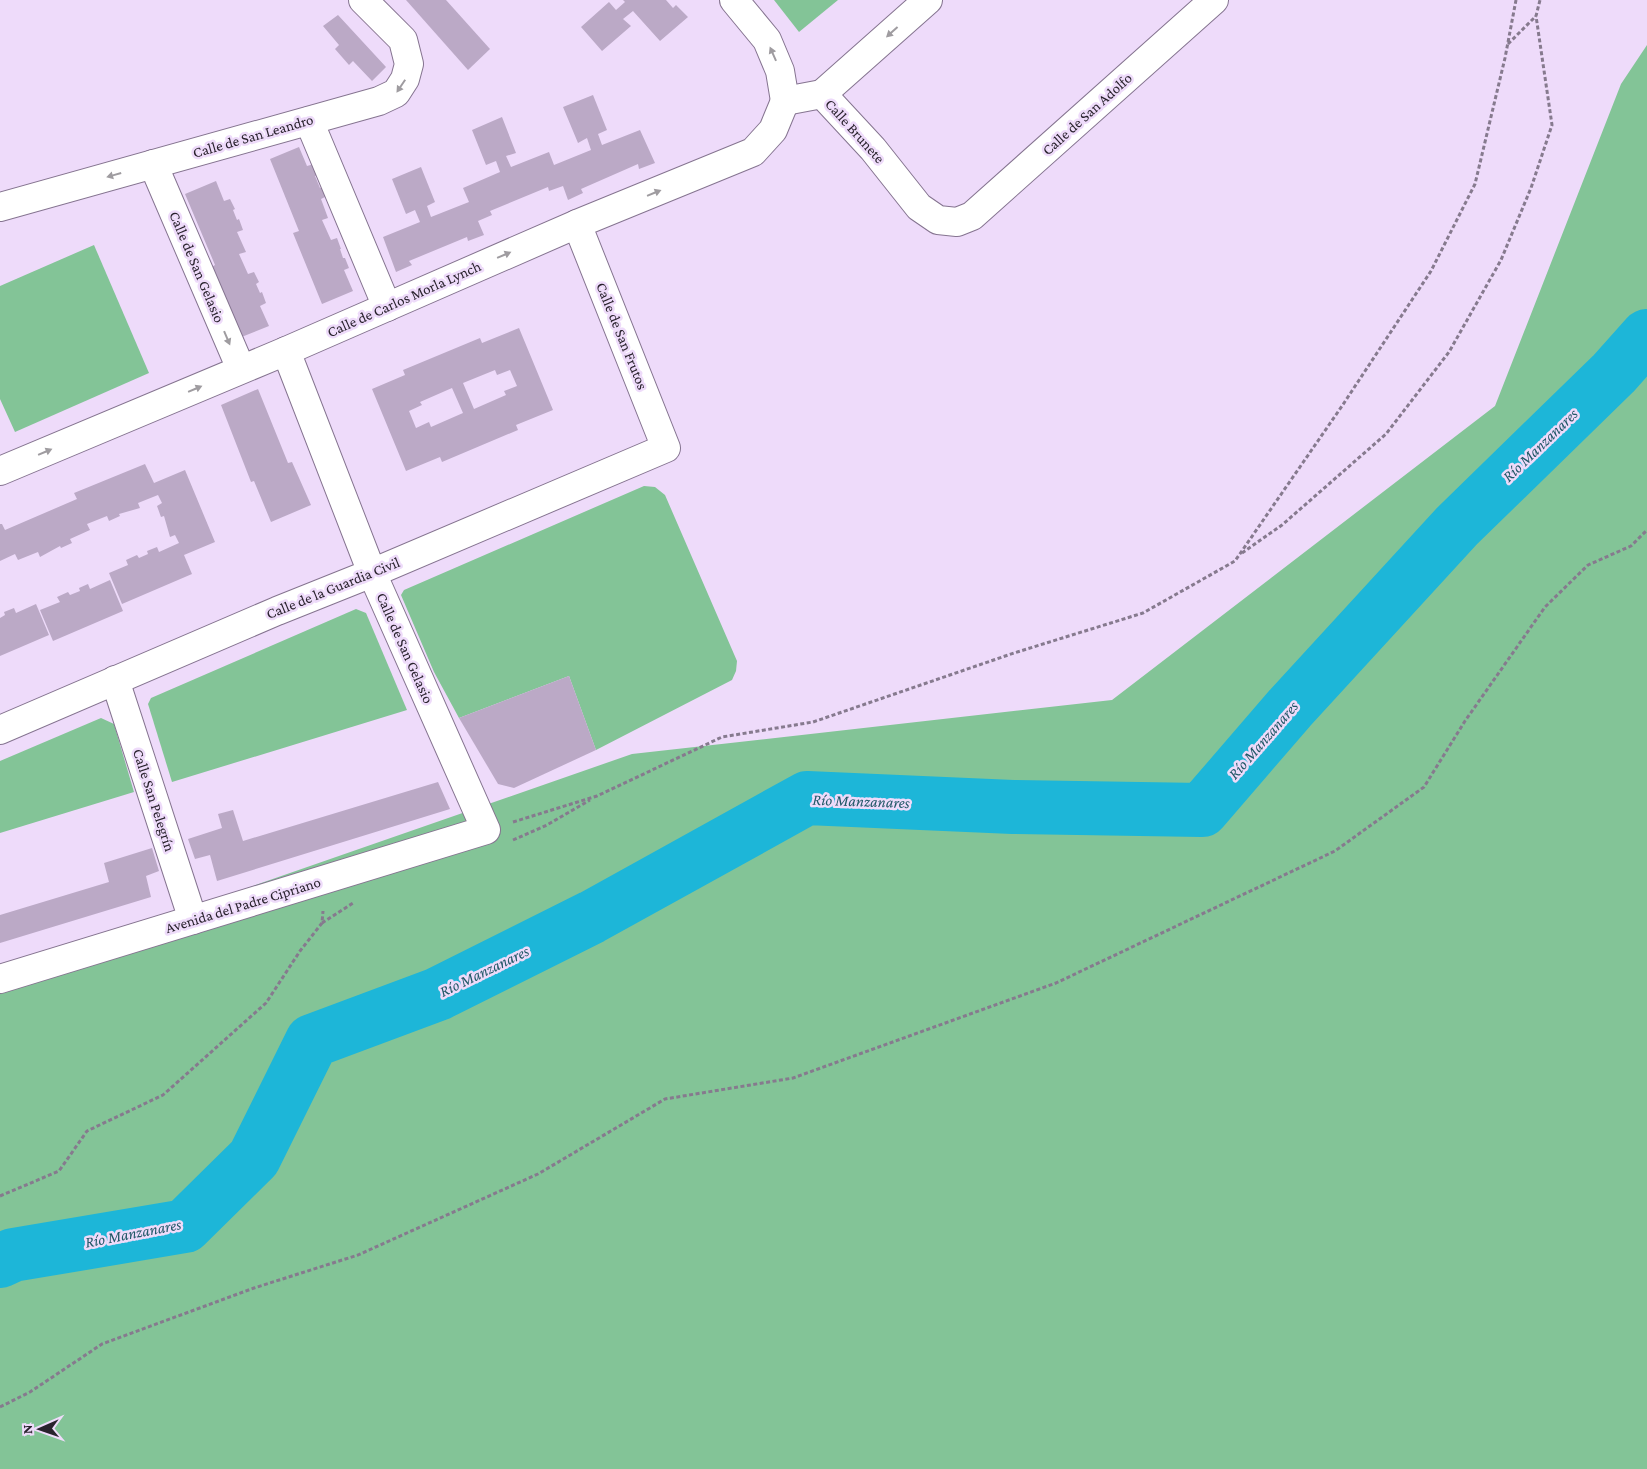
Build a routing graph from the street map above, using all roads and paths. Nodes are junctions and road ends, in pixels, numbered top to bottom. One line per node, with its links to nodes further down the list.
1 (363, 0): 11 (street, Calle de San Leandro, one-way to 11)
2 (734, 0): 10 (street, one-way to 2)
3 (928, 0): 9 (street, one-way to 9)
4 (1214, 0): 14 (street, Calle de San Adolfo)
5 (1516, 0): 8 (path)
6 (1540, 0): 7 (path)
7 (1536, 16): 8 (path); 22 (path)
8 (1508, 45): 22 (path)
9 (822, 94): 10 (street, Calle Brunete); 14 (street, Calle Brunete)
10 (785, 101): 15 (street, Calle de Carlos Morla Lynch, one-way to 10)
11 (308, 121): 12 (street, Calle de San Leandro); 16 (street)
12 (153, 164): 13 (street, Calle de San Leandro, one-way to 13); 18 (street, Calle de San Gelasio, one-way to 18)
13 (0, 207)
14 (957, 222)
15 (577, 224): 16 (street, Calle de Carlos Morla Lynch, one-way to 15); 19 (street, Calle de San Frutos)
16 (387, 306): 17 (street, Calle de Carlos Morla Lynch)
17 (286, 350): 18 (street, Calle de Carlos Morla Lynch); 23 (street, Calle de San Gelasio)
18 (241, 369): 20 (street, Calle de Carlos Morla Lynch, one-way to 18)
19 (666, 448): 23 (street, Calle de la Guardia Civil)
20 (0, 472)
21 (1647, 530): 31 (path)
22 (1239, 556): 26 (path)
23 (372, 573): 24 (street, Calle de la Guardia Civil); 26 (street, Calle de San Gelasio)
24 (115, 680): 25 (street, Calle de la Guardia Civil); 28 (street, Calle San Pelegrín)
25 (0, 730)
26 (486, 830): 27 (street, Avenida del Padre Cipriano)
27 (324, 880): 28 (street, Avenida del Padre Cipriano); 30 (path)
28 (193, 920): 29 (street, Avenida del Padre Cipriano)
29 (0, 979)
30 (0, 1196)
31 (0, 1407)

